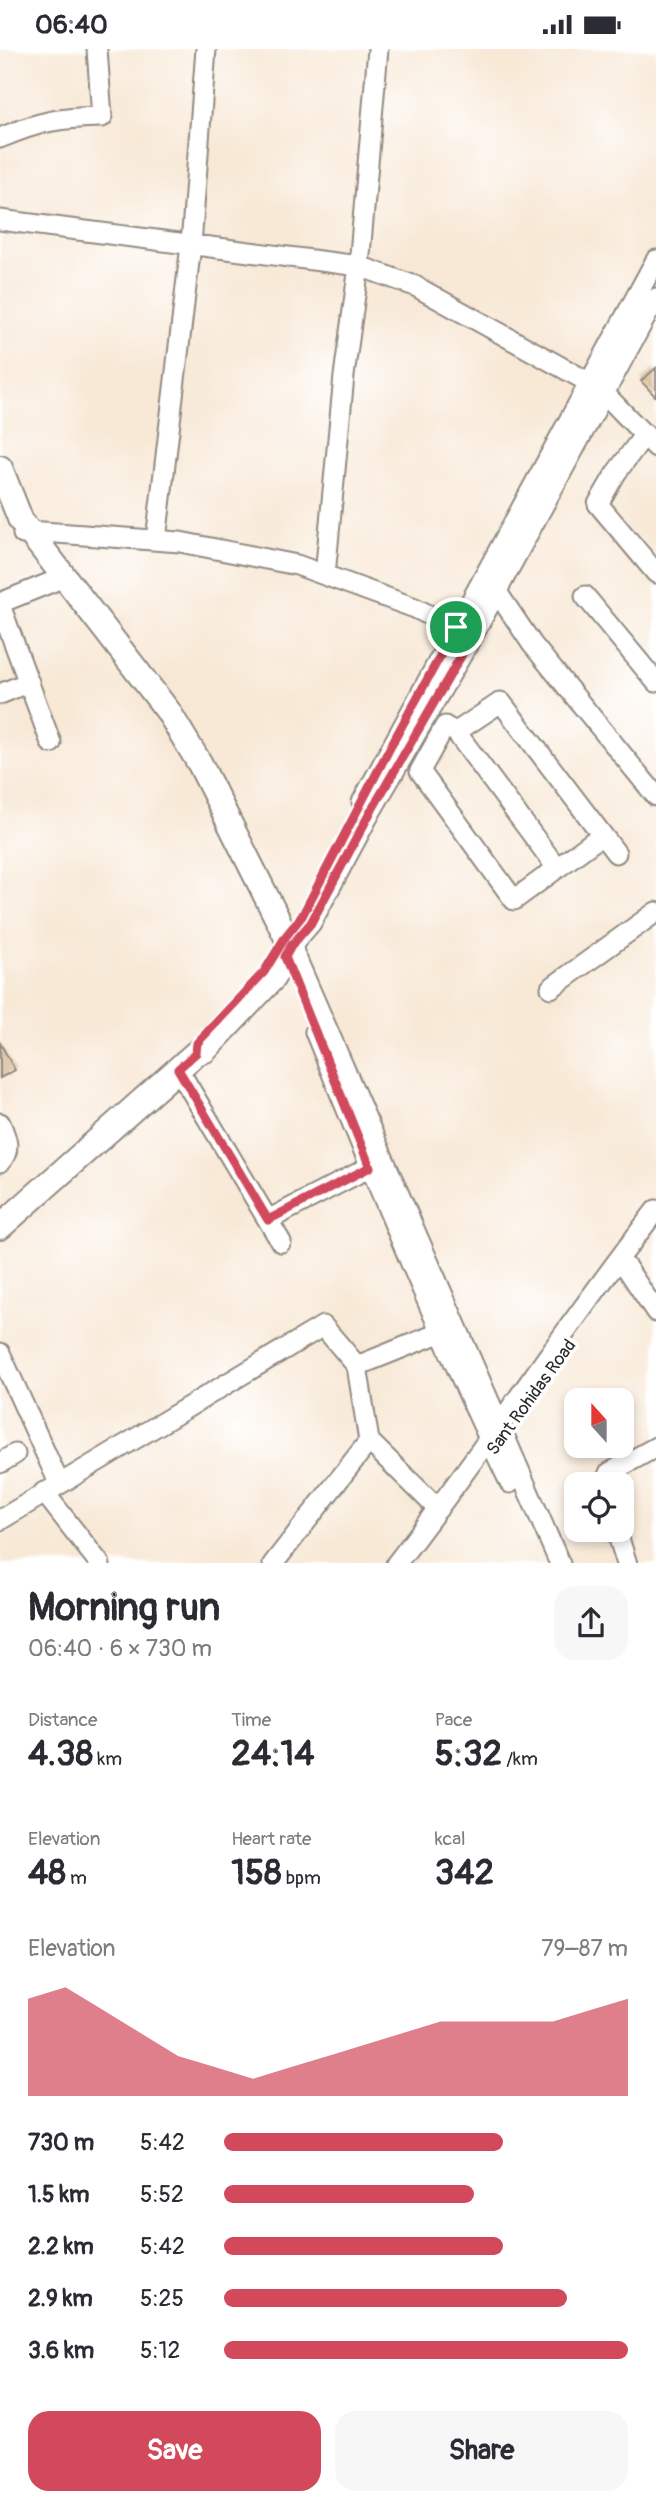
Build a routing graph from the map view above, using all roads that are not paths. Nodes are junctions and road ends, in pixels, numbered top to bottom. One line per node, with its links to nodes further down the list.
1 (97, 49): 4 (street)
2 (206, 49): 6 (street)
3 (378, 49): 8 (street)
4 (0, 138)
5 (0, 220): 6 (street)
6 (191, 244): 8 (street); 15 (street)
7 (656, 260): 10 (street)
8 (359, 266): 10 (street); 17 (street)
9 (656, 299): 10 (street)
10 (597, 388): 11 (street); 19 (street); 22 (street)
11 (651, 440): 16 (street)
12 (0, 468): 14 (main road)
13 (0, 489): 14 (main road)
14 (26, 533): 15 (street); 18 (main road); 35 (main road)
15 (156, 540): 17 (street)
16 (656, 573)
17 (325, 575): 22 (street)
18 (57, 580): 21 (street); 35 (main road)
19 (497, 591): 22 (street); 30 (street)
20 (586, 596): 23 (street)
21 (0, 604): 24 (street)
22 (464, 632): 26 (street); 29 (street)
23 (656, 682)
24 (29, 683): 25 (street); 28 (street)
25 (0, 694)
26 (428, 713): 27 (street); 29 (street)
27 (451, 729): 31 (street); 33 (street); 33 (street)
28 (51, 743)
29 (373, 795): 35 (street)
30 (656, 796)
31 (602, 835): 32 (street); 33 (street)
32 (616, 853)
33 (557, 868)
34 (656, 912): 36 (street)
35 (286, 946): 37 (main road); 40 (street); 51 (street)
36 (551, 988)
37 (187, 1061): 42 (street); 43 (main road)
38 (0, 1123): 39 (street)
39 (0, 1163)
40 (370, 1167): 42 (street); 48 (street)
41 (656, 1210): 51 (street)
42 (268, 1220): 45 (street)
43 (0, 1227)
44 (656, 1229): 46 (street, Sant Rohidas Road)
45 (281, 1242)
46 (626, 1267): 47 (street); 51 (street, Sant Rohidas Road)
47 (656, 1311)
48 (439, 1333): 50 (street); 51 (street)
49 (0, 1353): 55 (street)
50 (357, 1366): 52 (street); 55 (street)
51 (496, 1436): 56 (street); 62 (street, Sant Rohidas Road); 63 (street); 64 (street)
52 (369, 1441): 56 (street); 60 (street)
53 (656, 1447): 54 (street)
54 (611, 1472)
55 (52, 1488): 57 (street); 59 (street)
56 (438, 1509): 61 (street)
57 (0, 1520)
58 (620, 1542): 65 (street)
59 (100, 1563)
60 (273, 1563)
61 (396, 1563)
62 (406, 1563)
63 (546, 1563)
64 (560, 1563)
65 (626, 1563)

